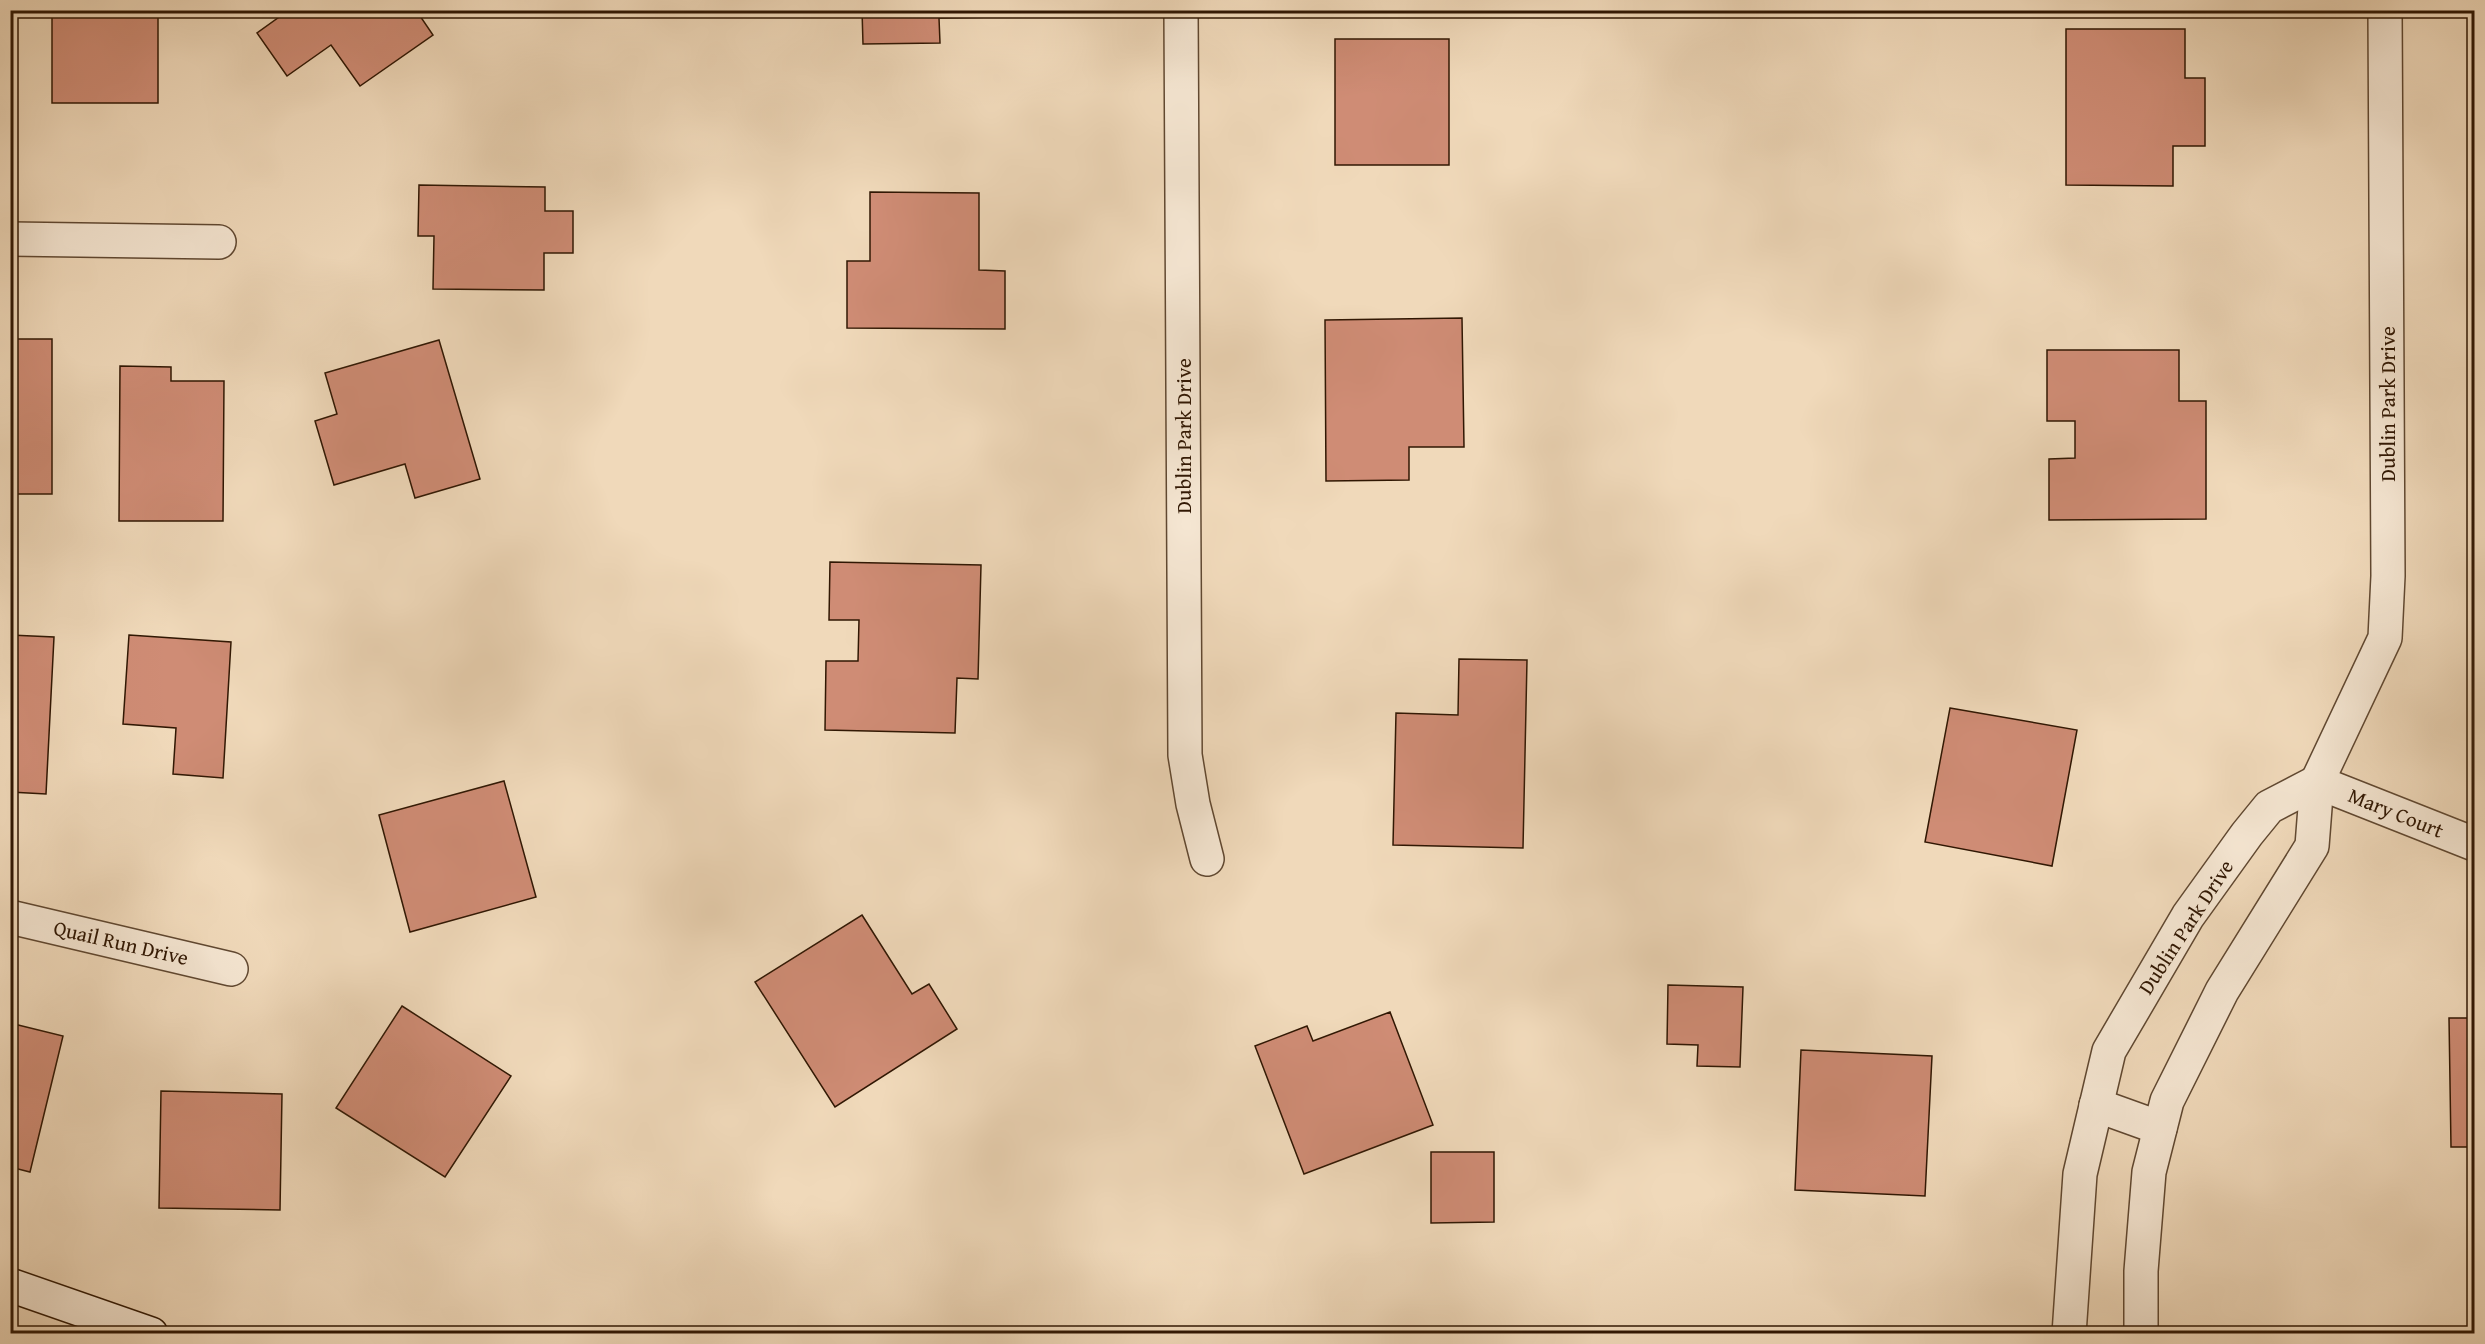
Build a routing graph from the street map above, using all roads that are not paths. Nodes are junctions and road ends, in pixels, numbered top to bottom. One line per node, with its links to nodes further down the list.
1 (1182, 10): 7 (street, Dublin Park Drive)
2 (2385, 10): 5 (street, Dublin Park Drive)
3 (10, 239): 4 (street)
4 (219, 242)
5 (2317, 782): 6 (street, Mary Court); 10 (street, Dublin Park Drive); 11 (street, Dublin Park Drive)
6 (2475, 844)
7 (1207, 859)
8 (10, 917): 9 (street, Quail Run Drive)
9 (231, 969)
10 (2096, 1105): 11 (street); 14 (street, Dublin Park Drive)
11 (2160, 1128): 15 (street, Dublin Park Drive)
12 (10, 1285): 13 (street)
13 (151, 1334)
14 (2069, 1334)
15 (2141, 1334)

